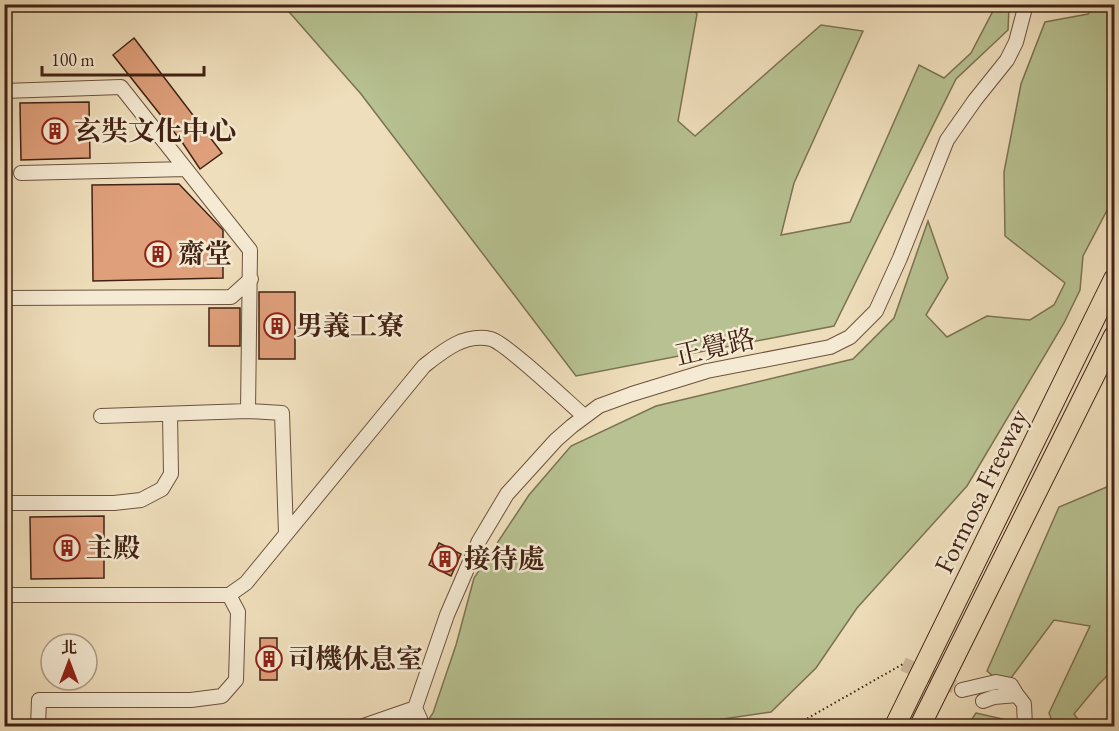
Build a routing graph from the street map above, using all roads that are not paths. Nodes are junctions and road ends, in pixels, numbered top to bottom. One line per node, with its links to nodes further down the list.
1 (1026, 4): 12 (street, 正覺路)
2 (4, 91): 3 (street)
3 (186, 169): 4 (street); 5 (street)
4 (21, 173)
5 (250, 279): 7 (street); 9 (street)
6 (1114, 279): 25 (highway, Formosa Freeway)
7 (4, 298)
8 (1114, 336): 26 (highway, Formosa Freeway)
9 (248, 411): 10 (street); 14 (street)
10 (170, 414): 11 (street); 13 (street)
11 (101, 416)
12 (584, 416): 14 (street); 20 (street, 正覺路)
13 (4, 503)
14 (286, 534): 16 (street)
15 (4, 594): 16 (street)
16 (229, 595): 21 (street)
17 (962, 690): 18 (street)
18 (1017, 695): 19 (street); 27 (street)
19 (983, 701)
20 (415, 708): 22 (street); 23 (street, 正覺路); 24 (street)
21 (38, 726)
22 (363, 726)
23 (397, 726)
24 (415, 726)
25 (895, 726)
26 (920, 726)
27 (1025, 726)

